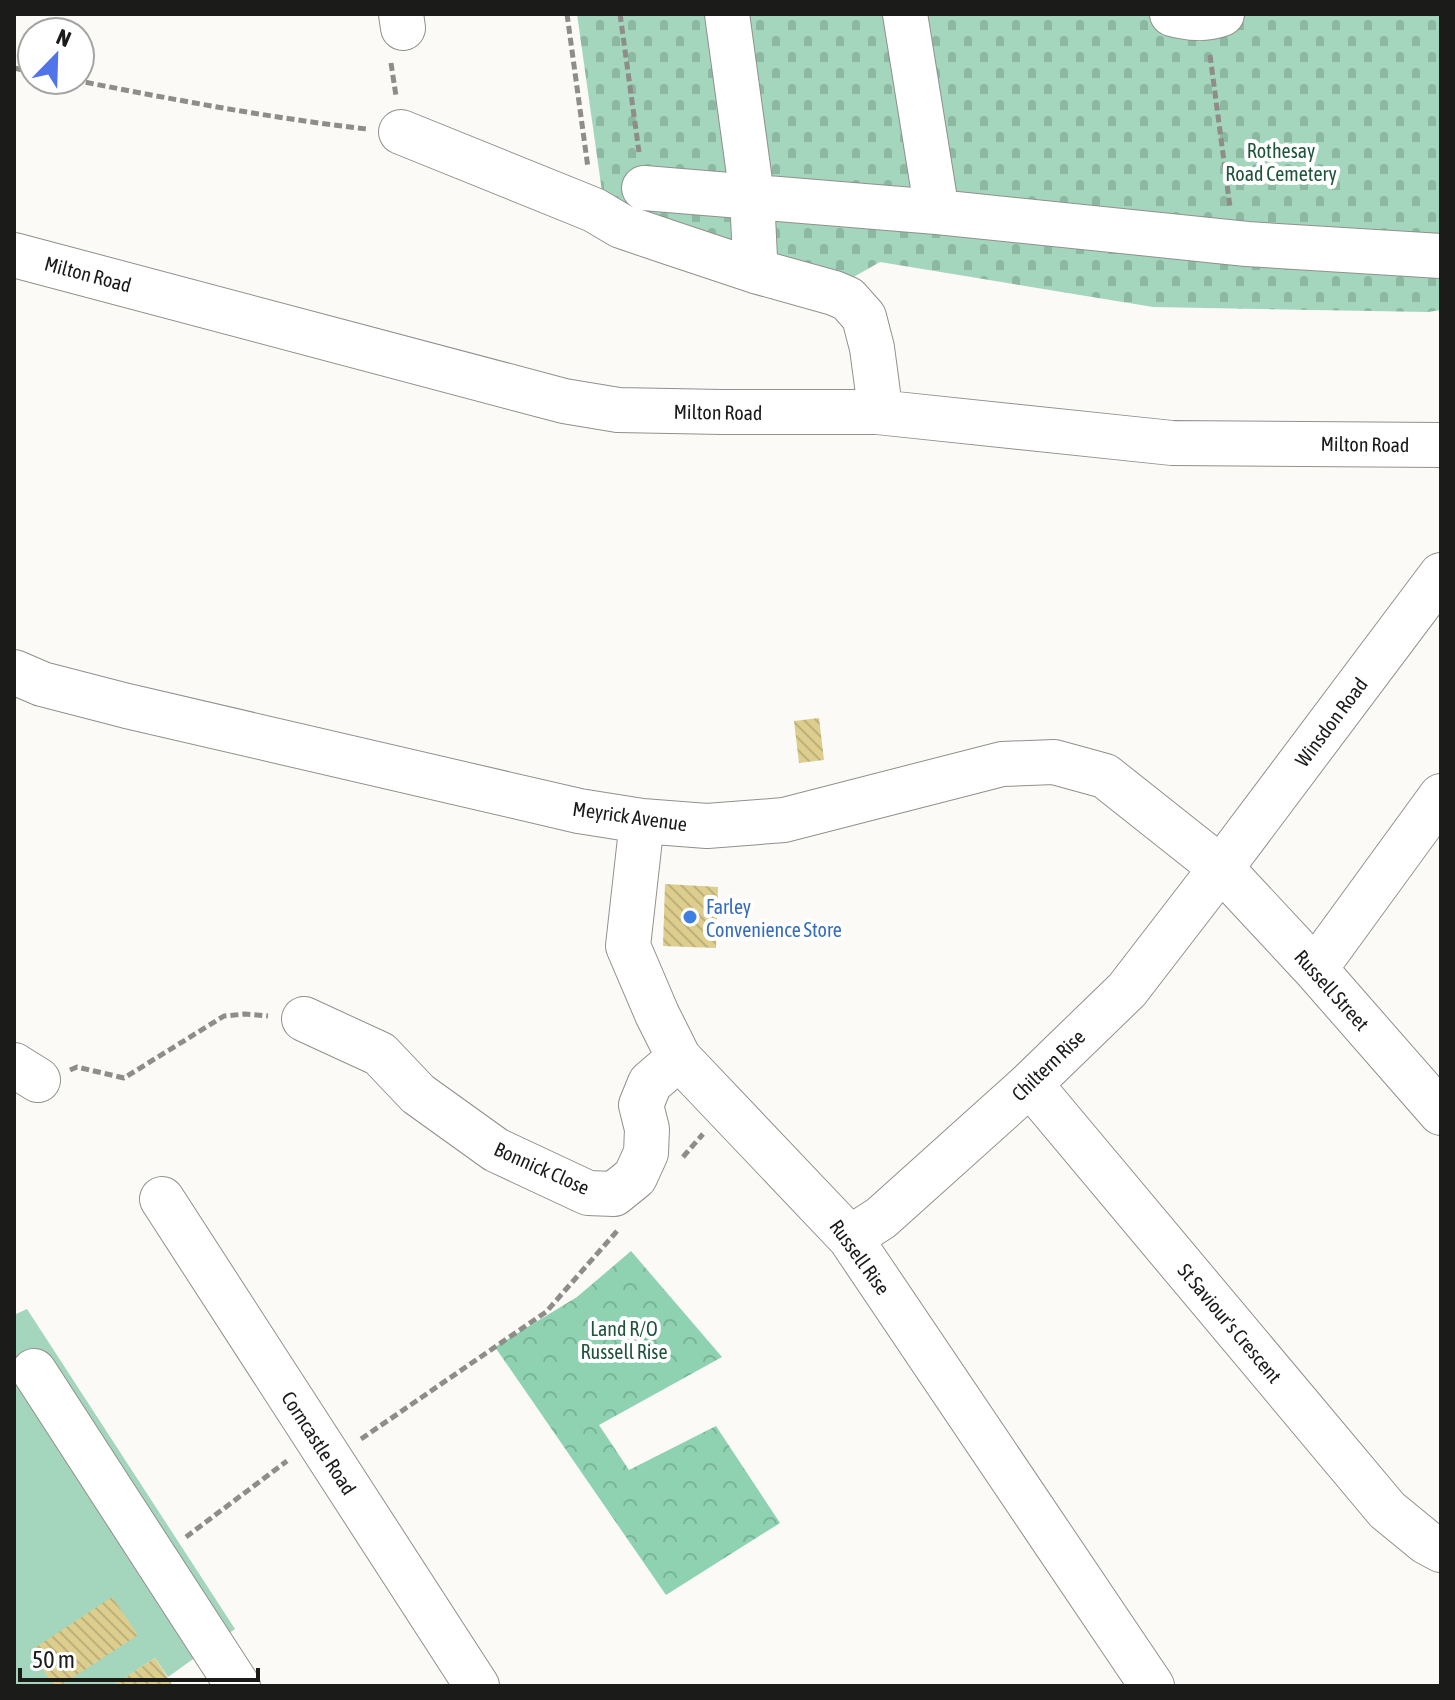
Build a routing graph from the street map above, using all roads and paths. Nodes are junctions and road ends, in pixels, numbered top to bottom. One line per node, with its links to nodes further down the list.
1 (567, 14): 11 (path)
2 (620, 14): 9 (path)
3 (727, 14): 10 (street)
4 (905, 14): 12 (street)
5 (1200, 15): 13 (path)
6 (402, 21): 8 (path)
7 (96, 84): 8 (path)
8 (401, 132): 11 (street)
9 (644, 188): 10 (street)
10 (752, 196): 12 (street); 16 (street)
11 (594, 210): 17 (street)
12 (937, 212): 13 (street)
13 (1235, 243): 15 (street)
14 (14, 255): 17 (street, Milton Road)
15 (1441, 256)
16 (755, 258)
17 (877, 412): 18 (street, Milton Road)
18 (1441, 445)
19 (1441, 575): 23 (street, Winsdon Road)
20 (14, 672): 22 (street, Meyrick Avenue)
21 (1441, 796): 24 (street)
22 (642, 821): 23 (street, Meyrick Avenue); 26 (street, Russell Rise)
23 (1221, 868): 24 (street, Russell Street); 28 (street, Chiltern Rise)
24 (1315, 969): 29 (street, Russell Street)
25 (304, 1019): 26 (street, Bonnick Close); 27 (path)
26 (679, 1058): 30 (street, Russell Rise)
27 (26, 1072)
28 (1030, 1084): 34 (street, Chiltern Rise); 37 (street, St Saviour's Crescent)
29 (1438, 1103)
30 (727, 1107): 31 (path); 34 (street, Russell Rise)
31 (676, 1164)
32 (162, 1199): 36 (street, Corncastle Road)
33 (626, 1221): 36 (path)
34 (850, 1238): 41 (street, Russell Rise)
35 (34, 1371): 38 (street)
36 (324, 1451): 38 (path); 40 (street, Corncastle Road)
37 (1441, 1550)
38 (156, 1559): 39 (street)
39 (238, 1686)
40 (477, 1686)
41 (1152, 1686)

